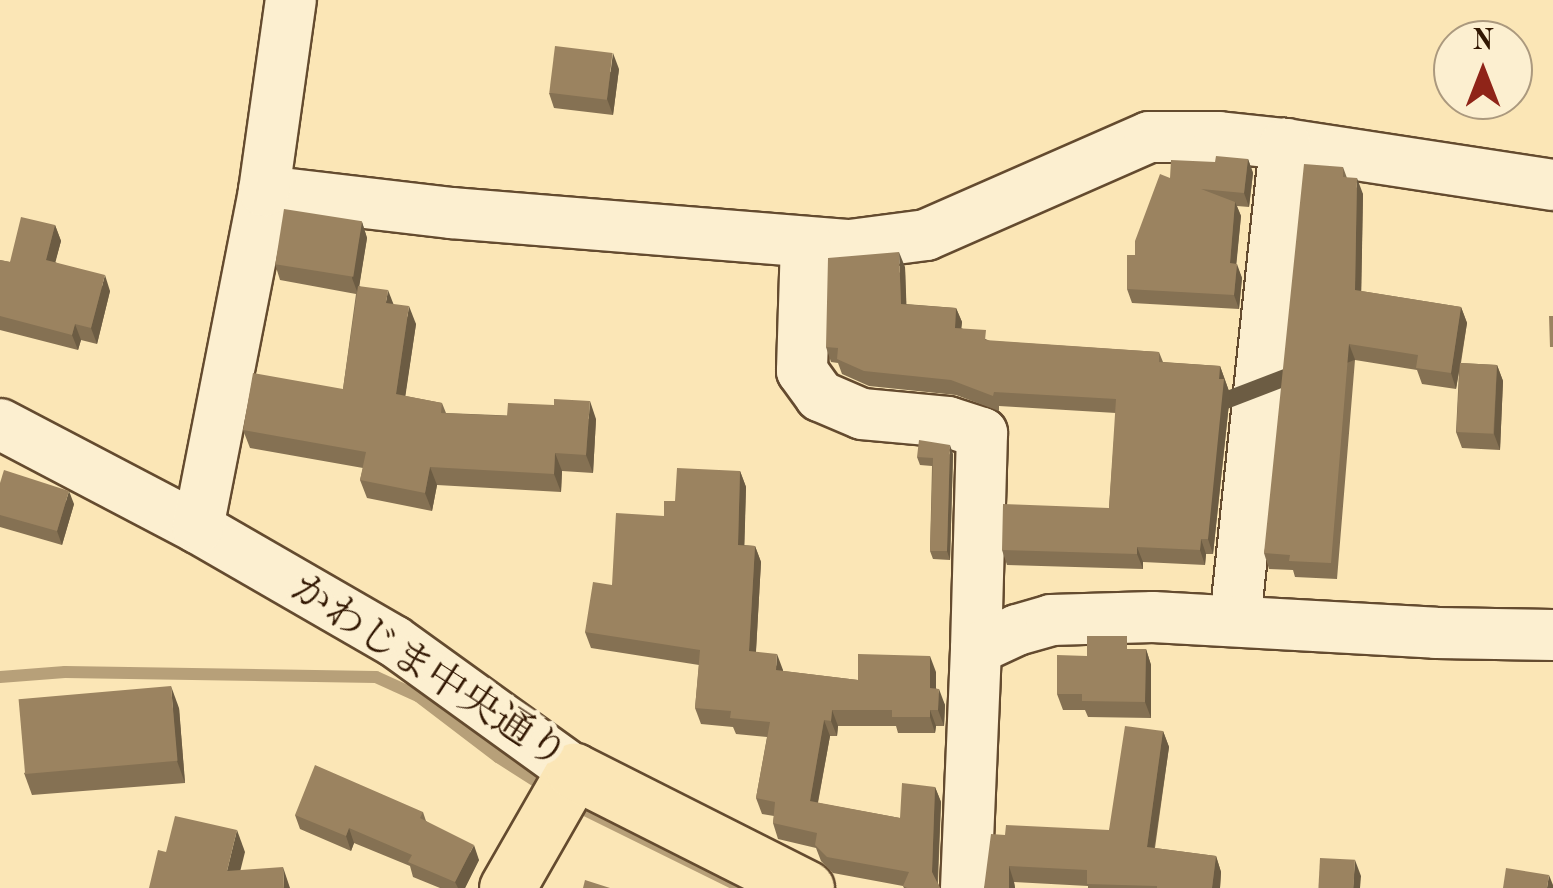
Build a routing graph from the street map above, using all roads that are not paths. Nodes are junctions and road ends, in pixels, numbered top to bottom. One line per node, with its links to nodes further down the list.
1 (290, 0): 4 (street)
2 (1285, 144): 3 (street); 5 (street); 8 (street)
3 (1553, 186)
4 (264, 191): 5 (street); 7 (street)
5 (806, 242): 10 (street)
6 (0, 424): 7 (street, かわじま中央通り)
7 (198, 528): 11 (street, かわじま中央通り)
8 (1235, 621): 9 (street); 10 (street)
9 (1553, 634)
10 (976, 649): 14 (street)
11 (574, 770): 12 (main road); 13 (main road, かわじま中央通り)
12 (507, 888)
13 (806, 888)
14 (966, 888)

